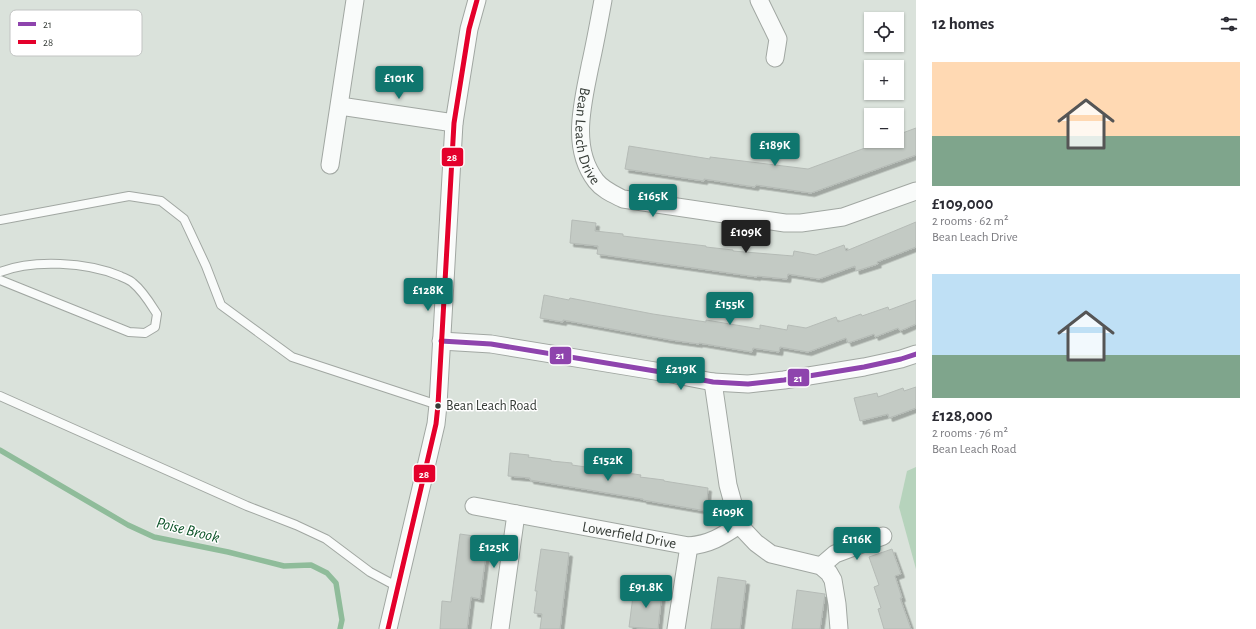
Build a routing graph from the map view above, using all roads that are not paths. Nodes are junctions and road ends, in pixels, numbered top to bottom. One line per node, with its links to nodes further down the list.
1 (355, 0): 6 (street)
2 (477, 0): 7 (street)
3 (603, 0): 9 (street, Bean Leach Drive)
4 (759, 0): 5 (street)
5 (775, 58)
6 (340, 106): 7 (street); 8 (street)
7 (454, 123): 13 (street)
8 (330, 165)
9 (916, 191)
10 (0, 220): 17 (lane)
11 (0, 272): 12 (lane)
12 (0, 280)
13 (441, 341): 15 (street); 17 (street)
14 (916, 354): 15 (street)
15 (713, 382): 20 (street)
16 (0, 396): 24 (lane)
17 (438, 405): 24 (street)
18 (474, 506): 19 (street, Lowerfield Drive)
19 (516, 514): 22 (street, Lowerfield Drive); 26 (street)
20 (739, 525): 22 (street, Lowerfield Drive); 23 (street)
21 (883, 536): 23 (street)
22 (688, 546): 27 (street)
23 (821, 566): 28 (street)
24 (398, 587): 25 (street)
25 (388, 629)
26 (500, 629)
27 (676, 629)
28 (839, 629)

